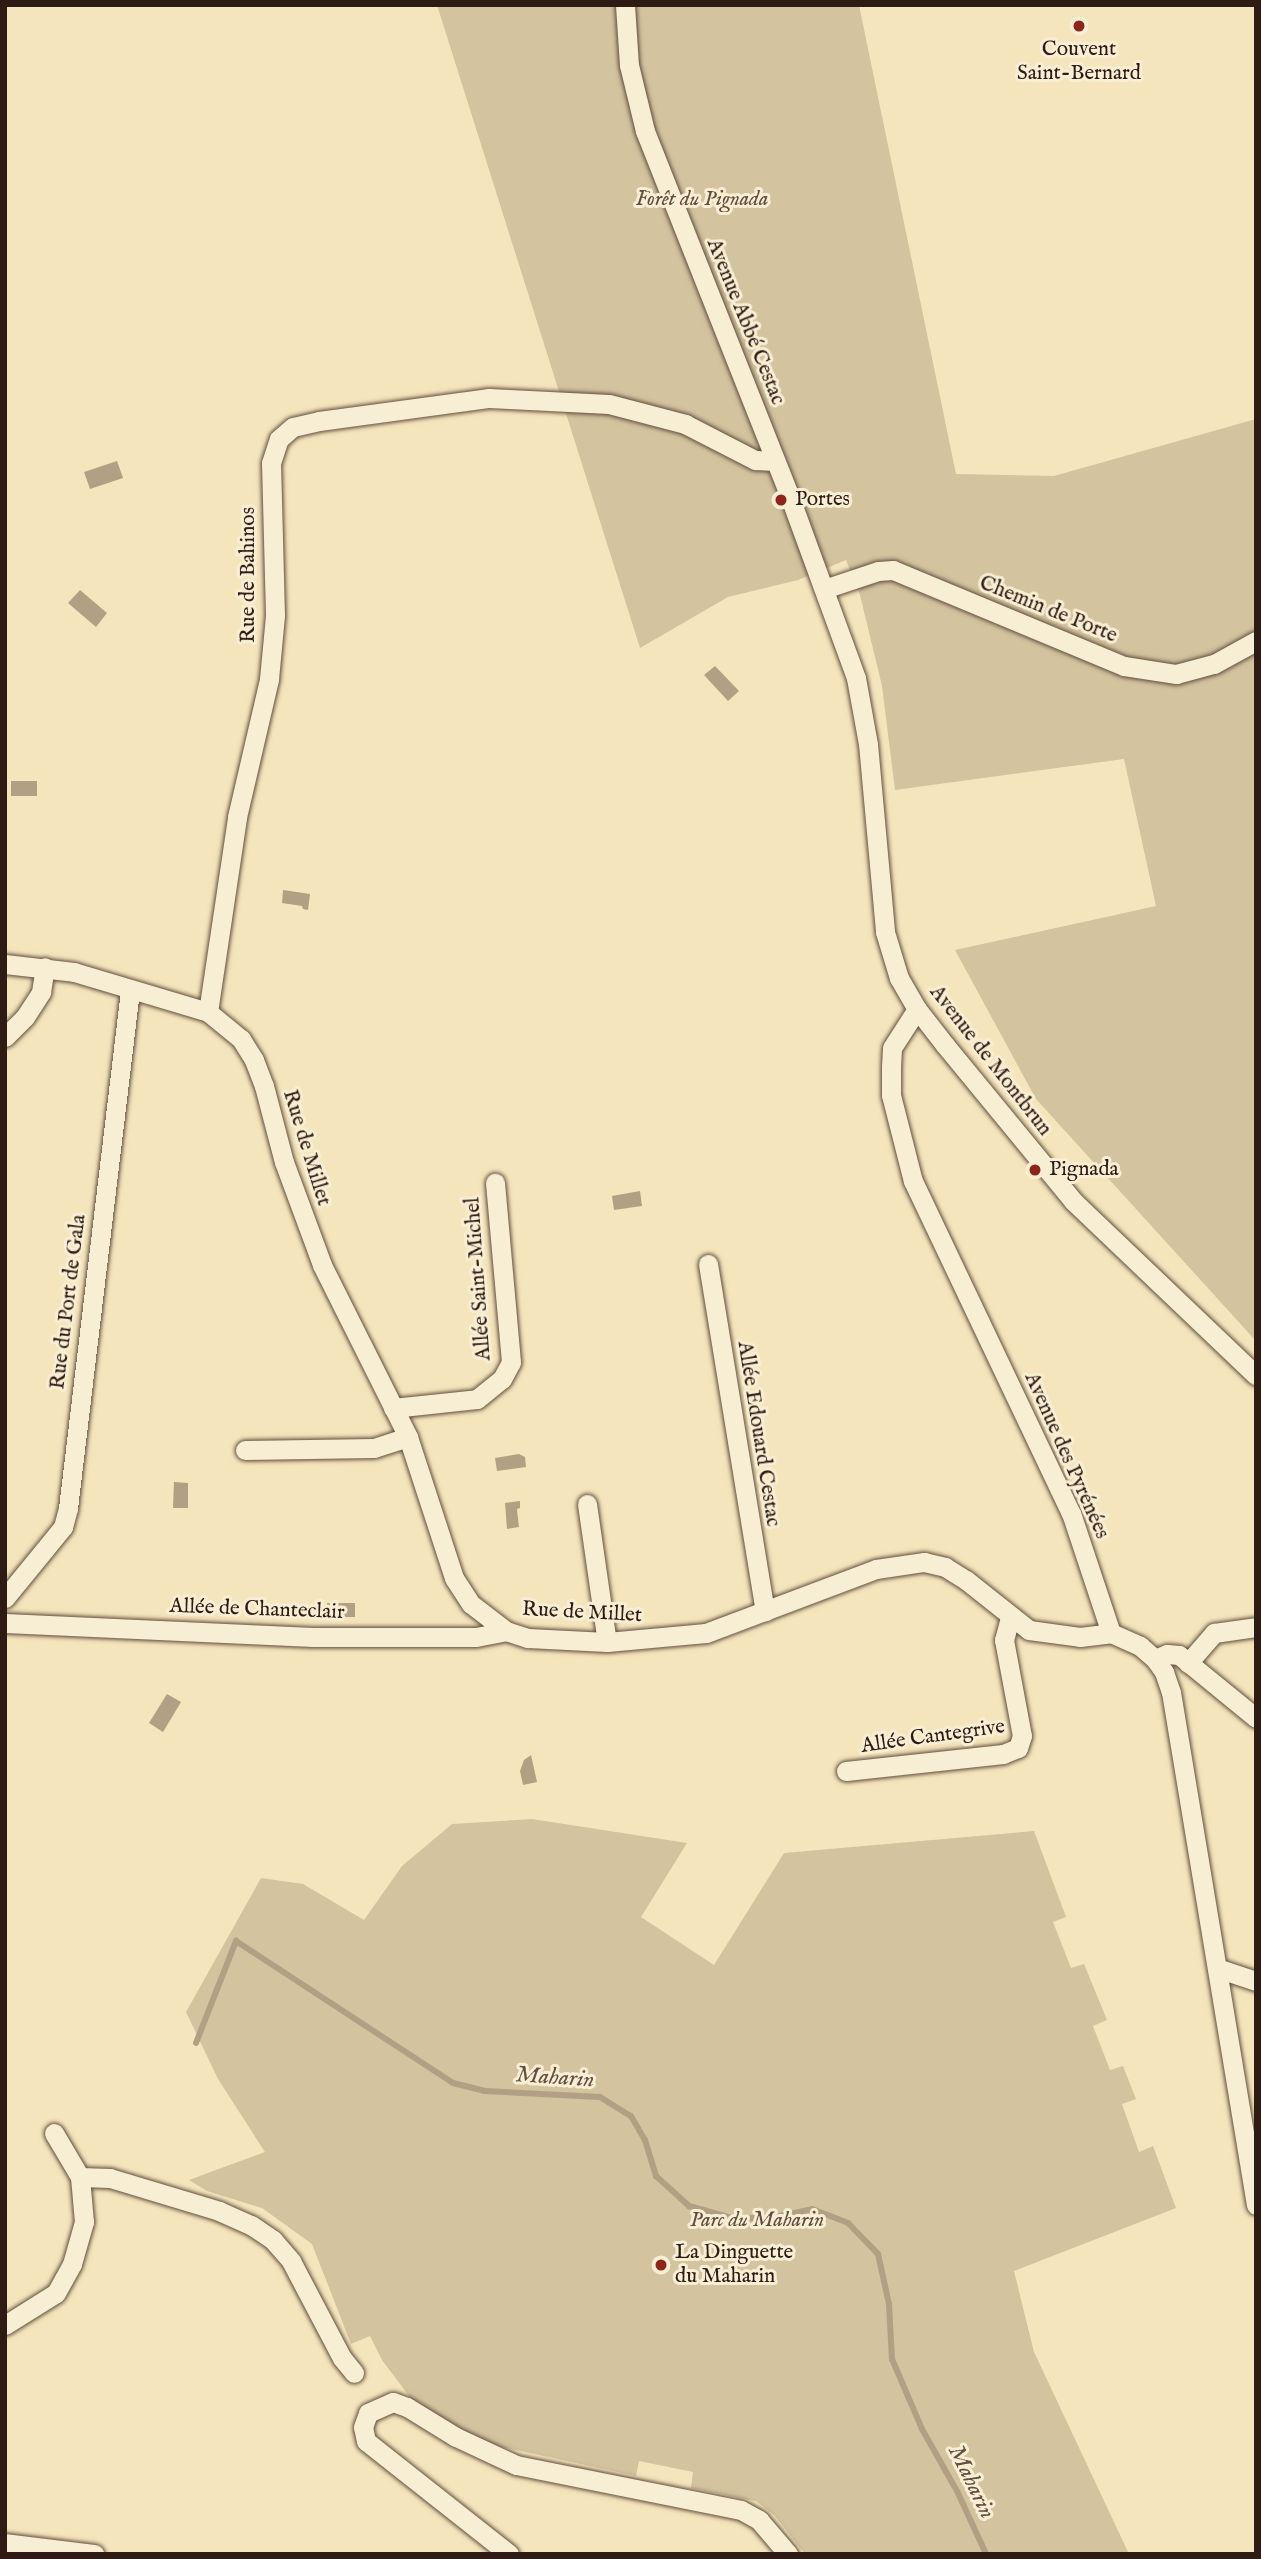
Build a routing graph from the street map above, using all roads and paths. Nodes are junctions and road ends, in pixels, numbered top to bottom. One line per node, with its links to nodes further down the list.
1 (625, 5): 2 (street, Avenue Abbé Cestac)
2 (775, 461): 3 (street, Avenue Abbé Cestac); 10 (street, Rue de Bahinos)
3 (788, 492): 4 (street, Avenue de Montbrun)
4 (824, 589): 5 (street, Chemin de Porte); 9 (street, Avenue de Montbrun)
5 (1256, 641)
6 (5, 964): 7 (street)
7 (45, 967): 8 (street); 11 (street)
8 (130, 990): 10 (street); 19 (street, Rue du Port de Gala)
9 (917, 1009): 14 (street, Avenue de Montbrun); 25 (street, Avenue des Pyrénées)
10 (208, 1012): 15 (street, Rue de Millet)
11 (5, 1037)
12 (495, 1184): 15 (street, Allée Saint-Michel)
13 (708, 1264): 20 (street, Allée Edouard Cestac)
14 (1256, 1375)
15 (393, 1408): 16 (street, Rue de Millet)
16 (408, 1437): 17 (street); 24 (street, Rue de Millet)
17 (245, 1450)
18 (587, 1504): 26 (street)
19 (5, 1598)
20 (765, 1611): 21 (street, Rue de Millet); 26 (street, Rue de Millet)
21 (1010, 1618): 25 (street, Rue de Millet); 30 (street, Allée Cantegrive)
22 (5, 1623): 24 (street, Allée de Chanteclair)
23 (1256, 1627): 28 (street)
24 (506, 1631): 26 (street, Rue de Millet)
25 (1111, 1633): 27 (street)
26 (607, 1642)
27 (1154, 1659): 28 (street); 31 (street)
28 (1188, 1662): 29 (street)
29 (1256, 1718)
30 (846, 1771)
31 (1217, 1968): 32 (street); 35 (street)
32 (1256, 1981)
33 (54, 2133): 34 (street)
34 (80, 2177): 36 (street); 37 (street)
35 (1256, 2205)
36 (5, 2325)
37 (355, 2373)
38 (5, 2543): 39 (street)
39 (94, 2554)
40 (509, 2554): 41 (street)
41 (788, 2554)

